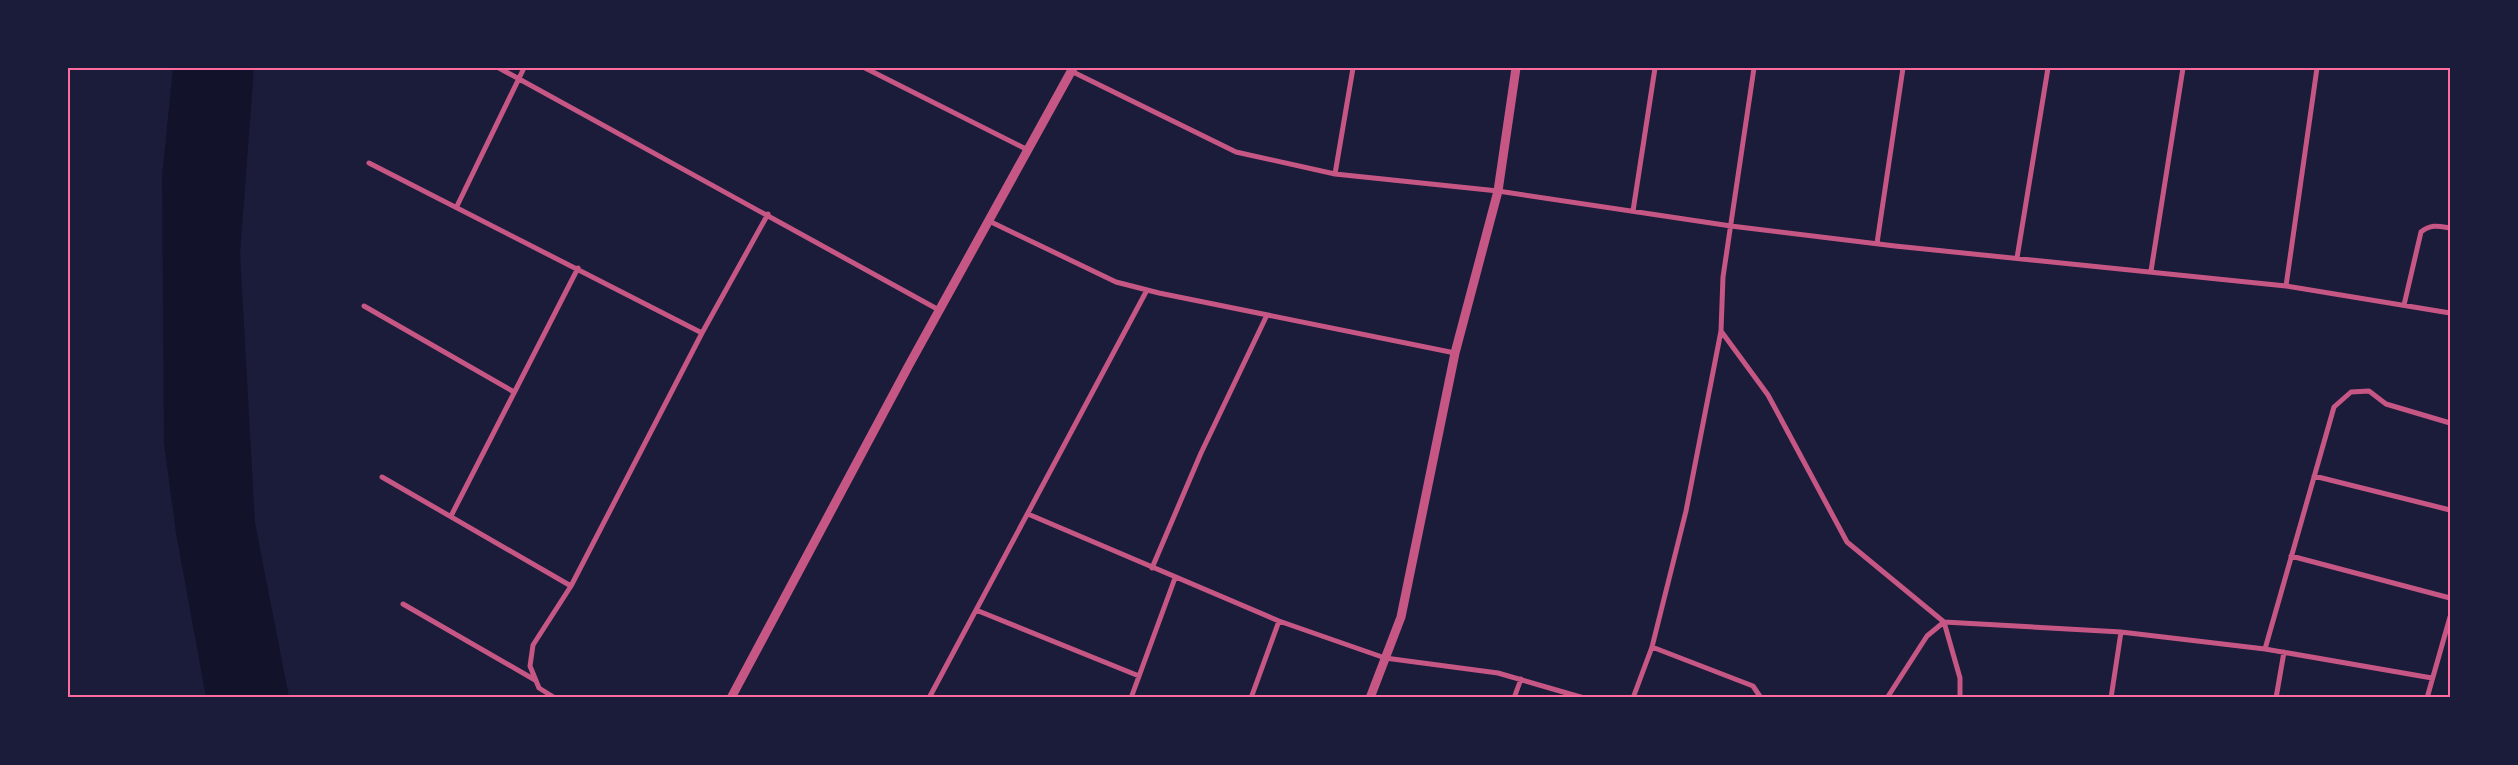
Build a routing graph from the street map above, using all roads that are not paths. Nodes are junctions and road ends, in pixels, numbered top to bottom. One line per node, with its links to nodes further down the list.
1 (499, 68): 13 (street)
2 (524, 68): 13 (street)
3 (866, 68): 14 (street)
4 (1353, 68): 16 (street)
5 (1516, 68): 17 (street)
6 (1655, 68): 19 (street)
7 (1754, 68): 22 (street)
8 (1903, 68): 24 (street)
9 (2048, 68): 25 (street)
10 (2183, 68): 27 (street)
11 (2317, 68): 28 (street)
12 (1072, 69): 14 (street); 16 (street)
13 (518, 78): 18 (street); 20 (street)
14 (1028, 150): 21 (street)
15 (369, 163): 18 (street)
16 (1335, 174): 17 (street)
17 (1498, 191): 19 (street); 37 (street)
18 (457, 206): 26 (street)
19 (1633, 211): 22 (street)
20 (768, 214): 32 (street); 36 (street)
21 (989, 221): 29 (street); 32 (street)
22 (1731, 226): 24 (street); 35 (street)
23 (2450, 228): 30 (street)
24 (1877, 243): 25 (street)
25 (2017, 258): 27 (street)
26 (578, 268): 36 (street); 38 (street)
27 (2151, 272): 28 (street)
28 (2286, 286): 30 (street)
29 (1147, 290): 34 (street); 43 (street)
30 (2404, 305): 33 (street)
31 (364, 306): 38 (street)
32 (940, 310): 66 (street)
33 (2450, 313)
34 (1267, 315): 37 (street); 46 (street)
35 (1721, 331): 54 (street); 56 (street)
36 (702, 333): 48 (street)
37 (1454, 354): 59 (street)
38 (514, 392): 44 (street)
39 (2450, 423): 40 (street)
40 (2314, 476): 42 (street); 45 (street)
41 (382, 477): 44 (street)
42 (2450, 510)
43 (1028, 514): 46 (street); 51 (street)
44 (451, 516): 48 (street)
45 (2291, 556): 49 (street); 57 (street)
46 (1152, 568): 47 (street)
47 (1176, 578): 53 (street); 60 (street)
48 (571, 586): 63 (street)
49 (2450, 598)
50 (403, 604): 63 (street)
51 (976, 610): 60 (street); 67 (street)
52 (2450, 617): 61 (street)
53 (1279, 620): 59 (street); 69 (street)
54 (1944, 622): 55 (street); 64 (street); 75 (street)
55 (2121, 632): 57 (street); 77 (street)
56 (1652, 647): 73 (street); 74 (street)
57 (2265, 649): 58 (street)
58 (2284, 652): 61 (street); 78 (street)
59 (1385, 658): 62 (street); 70 (street)
60 (1139, 676): 68 (street)
61 (2432, 678): 79 (street)
62 (1521, 679): 71 (street); 72 (street)
63 (536, 680): 65 (street)
64 (1960, 697): 76 (street)
65 (555, 698)
66 (731, 698)
67 (929, 698)
68 (1131, 698)
69 (1251, 698)
70 (1370, 698)
71 (1514, 698)
72 (1584, 698)
73 (1633, 698)
74 (1761, 698)
75 (1887, 698)
76 (1965, 698)
77 (2111, 698)
78 (2276, 698)
79 (2427, 698)

